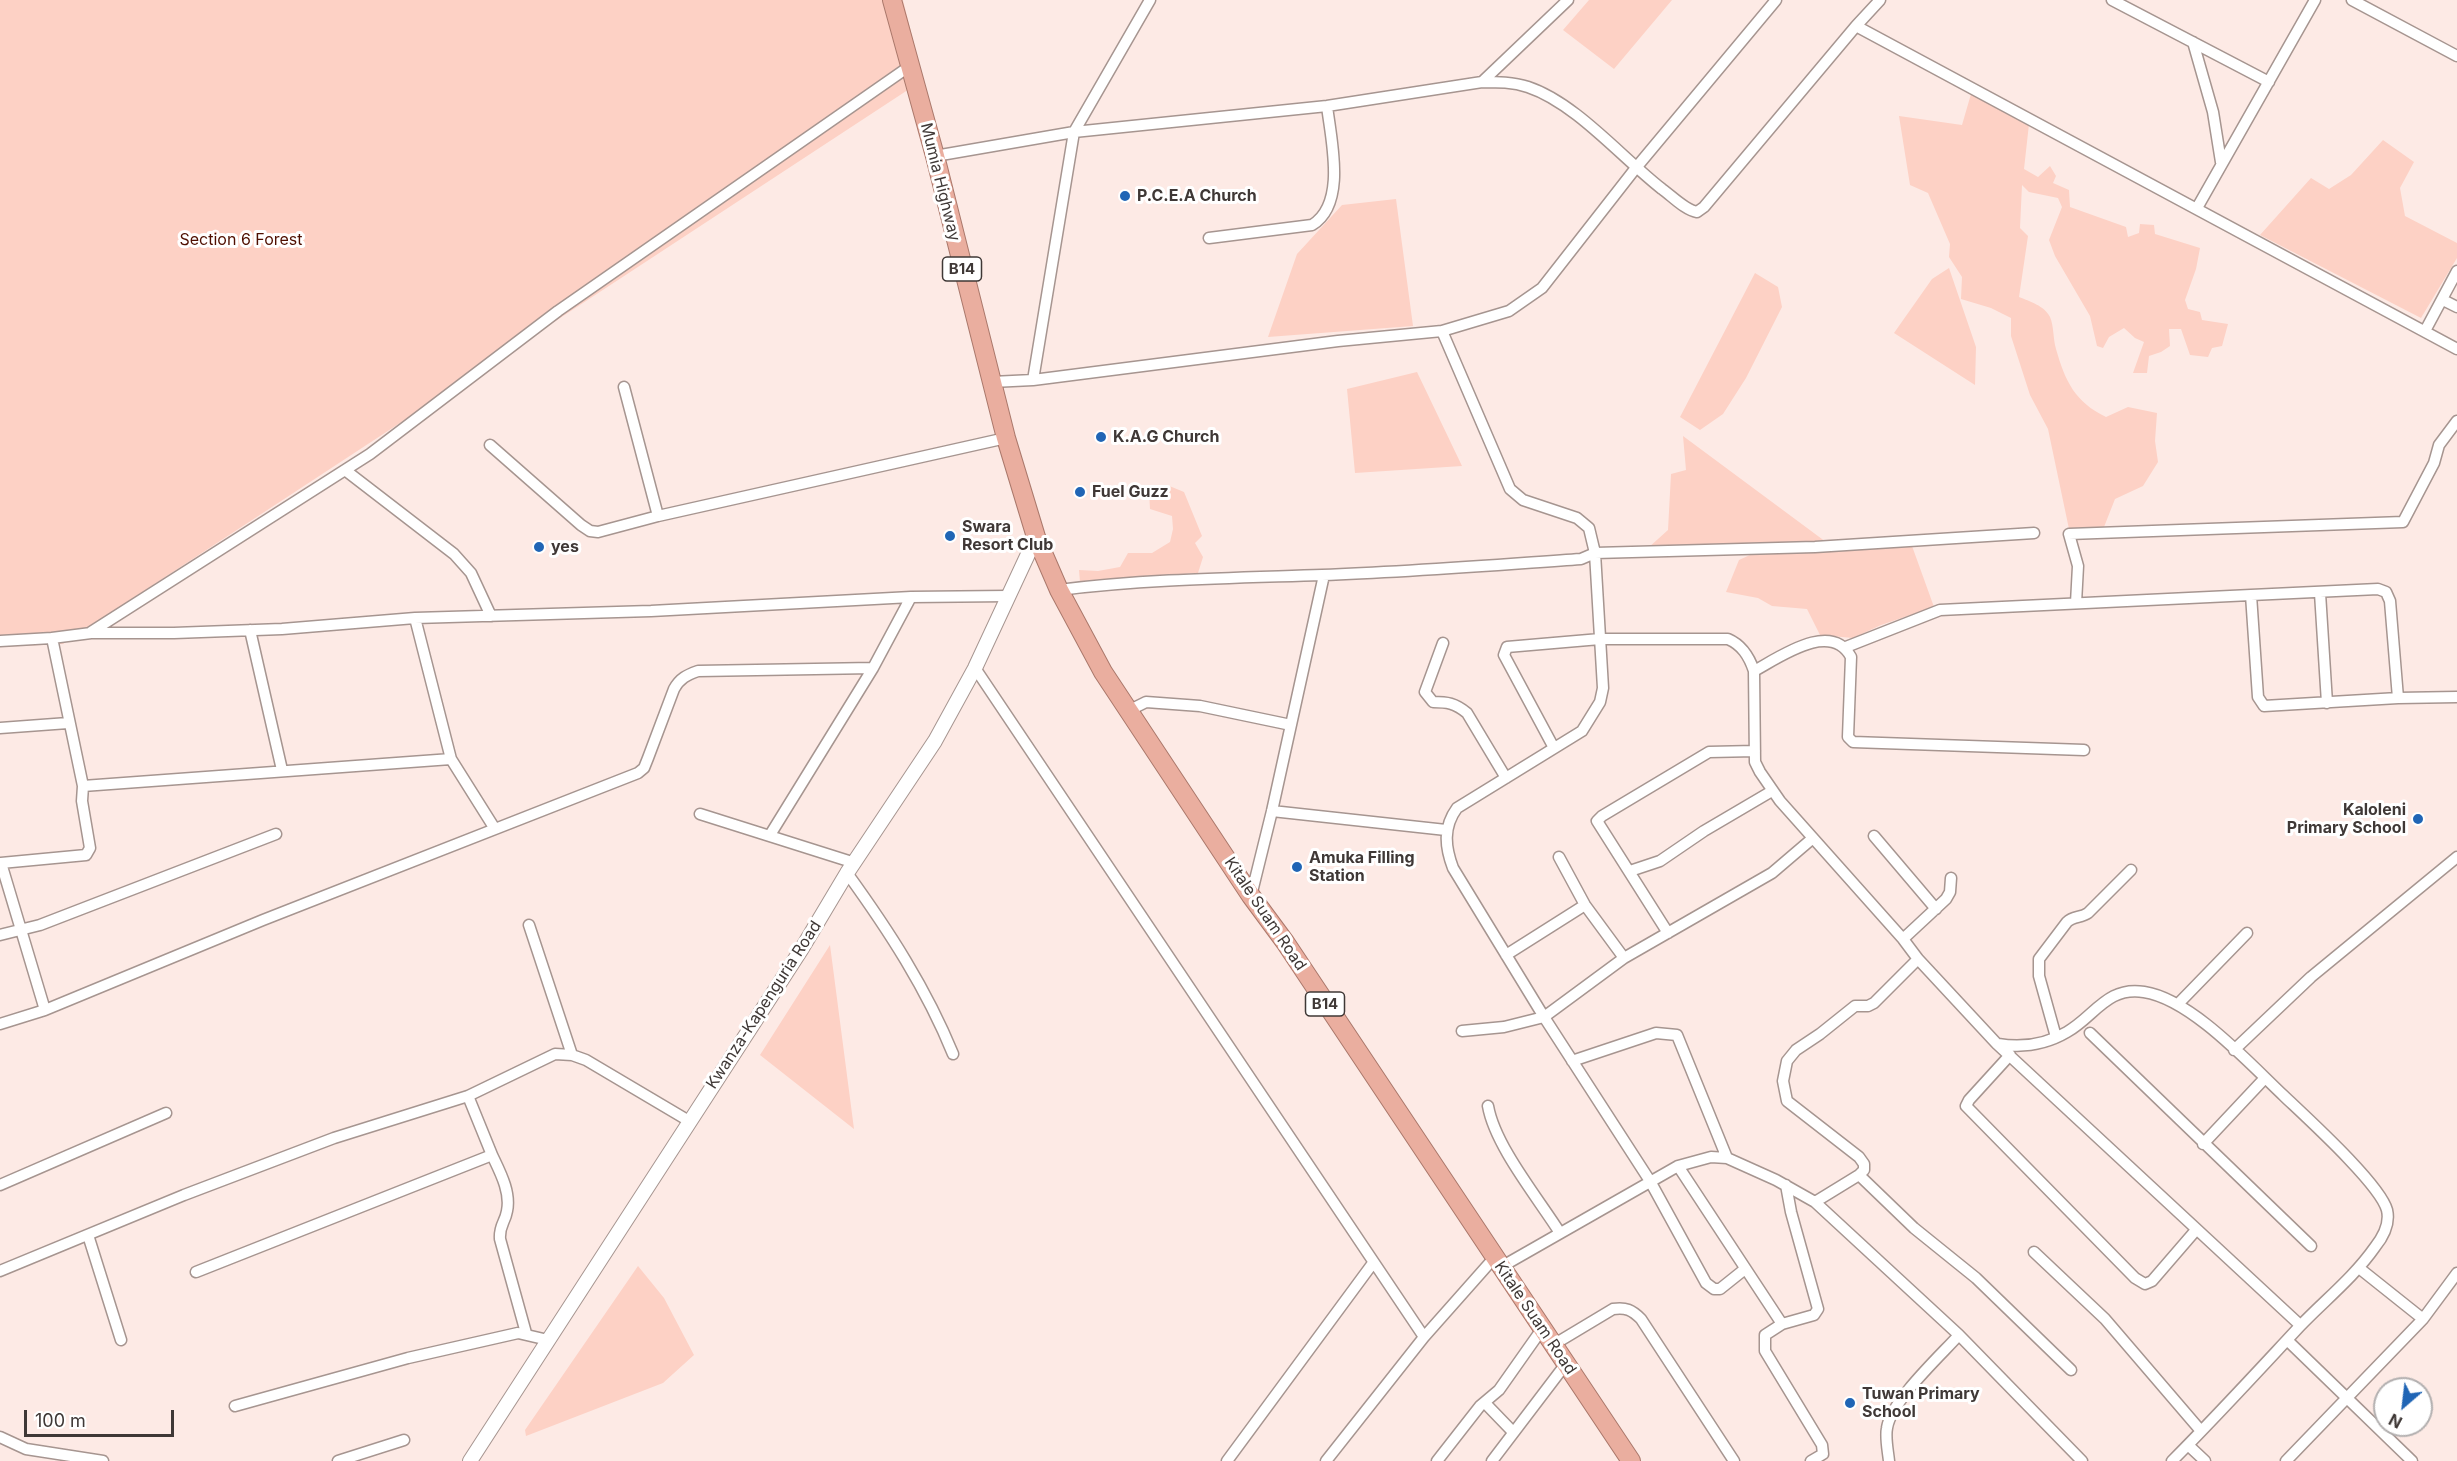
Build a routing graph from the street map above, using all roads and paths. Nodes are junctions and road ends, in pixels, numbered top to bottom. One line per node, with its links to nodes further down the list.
1 (892, 0): 12 (highway, Mumia Highway / B14)
2 (1150, 0): 16 (street)
3 (1568, 0): 13 (street)
4 (1776, 0): 19 (street)
5 (1880, 0): 9 (street)
6 (2112, 0): 10 (street)
7 (2315, 0): 14 (street)
8 (2355, 1): 11 (street)
9 (1856, 27): 19 (street); 20 (street)
10 (2193, 42): 14 (street); 18 (street)
11 (2457, 56)
12 (910, 66): 17 (highway, Mumia Highway / B14); 34 (street)
13 (1482, 82): 15 (street); 19 (street)
14 (2269, 82): 18 (street)
15 (1327, 106): 16 (street); 21 (street)
16 (1074, 132): 17 (street); 28 (street)
17 (934, 156): 29 (highway, Mumia Highway / B14)
18 (2222, 162): 20 (street)
19 (1635, 169): 26 (street)
20 (2197, 208): 25 (street)
21 (1209, 238)
22 (2457, 271): 23 (street)
23 (2443, 300): 24 (street); 25 (street)
24 (2457, 307)
25 (2426, 331): 27 (street)
26 (1442, 332): 28 (street); 38 (street)
27 (2457, 349)
28 (1033, 380): 29 (street)
29 (992, 382): 32 (highway, Mumia Highway / B14)
30 (624, 387): 35 (street)
31 (2457, 422): 45 (street)
32 (1006, 438): 35 (street); 37 (highway, Mumia Highway / B14)
33 (489, 445): 35 (street)
34 (345, 470): 46 (street); 49 (street)
35 (658, 516)
36 (2034, 533): 38 (street)
37 (1036, 537): 40 (highway, Kitale Suam Road / B14); 43 (street, Kwanza-Kapenguria Road)
38 (1595, 553): 39 (street); 51 (street)
39 (1324, 575): 40 (street); 63 (street)
40 (1059, 590): 61 (highway, Kitale Suam Road / B14)
41 (2320, 593): 42 (street); 59 (street); 60 (street)
42 (2251, 595): 45 (street); 60 (street)
43 (1008, 596): 44 (street); 56 (street, Kwanza-Kapenguria Road)
44 (911, 597): 46 (street); 55 (street)
45 (2076, 603): 54 (street)
46 (491, 616): 47 (street)
47 (415, 618): 48 (street); 68 (street)
48 (250, 630): 49 (street); 69 (street)
49 (91, 633): 50 (street)
50 (52, 638): 52 (street); 62 (street)
51 (1600, 639): 57 (street); 65 (street); 65 (street)
52 (0, 641)
53 (1443, 643): 70 (street)
54 (1846, 647): 57 (street); 66 (street)
55 (873, 668): 75 (street); 78 (street)
56 (975, 668): 83 (street, Kwanza-Kapenguria Road); 131 (street)
57 (1754, 671): 67 (street)
58 (2457, 697): 59 (street)
59 (2398, 698): 60 (street)
60 (2327, 703)
61 (1128, 711): 63 (street); 87 (highway, Kitale Suam Road / B14)
62 (68, 723): 64 (street); 71 (street)
63 (1291, 725): 73 (street)
64 (0, 728)
65 (1554, 748): 70 (street)
66 (2084, 750)
67 (1755, 751): 72 (street); 85 (street)
68 (451, 759): 69 (street); 75 (street)
69 (282, 770): 71 (street)
70 (1506, 778): 76 (street)
71 (83, 786): 91 (street)
72 (1772, 790): 80 (street); 85 (street)
73 (1272, 810): 76 (street); 87 (street)
74 (700, 814): 78 (street)
75 (495, 829): 100 (street)
76 (1446, 830): 96 (street)
77 (276, 834): 91 (street)
78 (770, 835): 83 (street)
79 (1874, 836): 89 (street)
80 (1813, 838): 92 (street); 95 (street)
81 (1559, 857): 88 (street)
82 (2457, 857): 107 (street)
83 (851, 868): 108 (street); 116 (street, Kwanza-Kapenguria Road)
84 (2131, 870): 105 (street)
85 (1630, 871): 92 (street)
86 (1951, 878): 89 (street)
87 (1251, 896): 132 (highway, Kitale Suam Road / B14)
88 (1585, 905): 96 (street); 97 (street)
89 (1936, 909): 95 (street)
90 (529, 925): 109 (street)
91 (20, 930): 94 (street); 100 (street)
92 (1668, 933): 97 (street)
93 (2247, 933): 99 (street)
94 (0, 935)
95 (1902, 939): 98 (street)
96 (1506, 955): 101 (street)
97 (1624, 958): 101 (street)
98 (1918, 959): 106 (street); 121 (street)
99 (2178, 1004): 105 (street); 107 (street)
100 (45, 1010): 102 (street)
101 (1544, 1017): 103 (street); 111 (street)
102 (0, 1024)
103 (1462, 1031)
104 (2090, 1033): 117 (street)
105 (2056, 1036): 106 (street)
106 (1997, 1044): 110 (street)
107 (2234, 1050): 112 (street)
108 (954, 1054)
109 (572, 1055): 113 (street); 116 (street)
110 (2010, 1055): 126 (street); 126 (street)
111 (1572, 1061): 119 (street); 122 (street)
112 (2265, 1078): 117 (street); 133 (street)
113 (468, 1096): 118 (street); 128 (street)
114 (1488, 1106): 127 (street)
115 (166, 1113): 123 (street)
116 (689, 1121): 146 (street, Kwanza-Kapenguria Road)
117 (2204, 1144): 129 (street)
118 (492, 1155): 136 (street); 142 (street)
119 (1726, 1158): 120 (street); 124 (street)
120 (1678, 1166): 122 (street); 134 (street)
121 (1859, 1175): 125 (street); 150 (street)
122 (1650, 1181): 127 (street); 134 (street)
123 (0, 1185)
124 (1786, 1185): 125 (street); 139 (street)
125 (1815, 1202): 143 (street)
126 (2196, 1230): 140 (street)
127 (1560, 1233): 132 (street)
128 (87, 1235): 135 (street); 145 (street)
129 (2311, 1246)
130 (2034, 1252): 154 (street)
131 (1373, 1263): 144 (street); 162 (street)
132 (1498, 1263): 141 (highway, Kitale Suam Road / B14); 144 (street)
133 (2359, 1268): 138 (street); 140 (street)
134 (1745, 1269): 139 (street)
135 (0, 1271)
136 (196, 1272)
137 (2457, 1273): 138 (street)
138 (2423, 1319): 151 (street)
139 (1782, 1324): 168 (street)
140 (2300, 1325): 147 (street)
141 (1542, 1329): 148 (highway, Kitale Suam Road / B14); 152 (street)
142 (526, 1333): 146 (street); 153 (street)
143 (1959, 1335): 169 (street); 170 (street)
144 (1424, 1337): 163 (street)
145 (121, 1340)
146 (548, 1340): 161 (street, Kwanza-Kapenguria Road)
147 (2287, 1340): 151 (street); 154 (street)
148 (1553, 1345): 149 (highway, Kitale Suam Road / B14); 167 (street)
149 (1566, 1365): 155 (street); 166 (highway, Kitale Suam Road / B14)
150 (2071, 1370)
151 (2347, 1398): 173 (street); 174 (street)
152 (1485, 1403): 155 (street); 164 (street)
153 (235, 1406)
154 (2201, 1431): 158 (street)
155 (1513, 1432): 165 (street)
156 (0, 1437): 159 (street)
157 (404, 1440): 160 (street)
158 (2188, 1445): 171 (street); 172 (street)
159 (103, 1461)
160 (338, 1461)
161 (470, 1461)
162 (1227, 1461)
163 (1326, 1461)
164 (1437, 1461)
165 (1492, 1461)
166 (1631, 1461)
167 (1734, 1461)
168 (1811, 1461)
169 (1889, 1461)
170 (2082, 1461)
171 (2172, 1461)
172 (2205, 1461)
173 (2286, 1461)
174 (2412, 1461)

